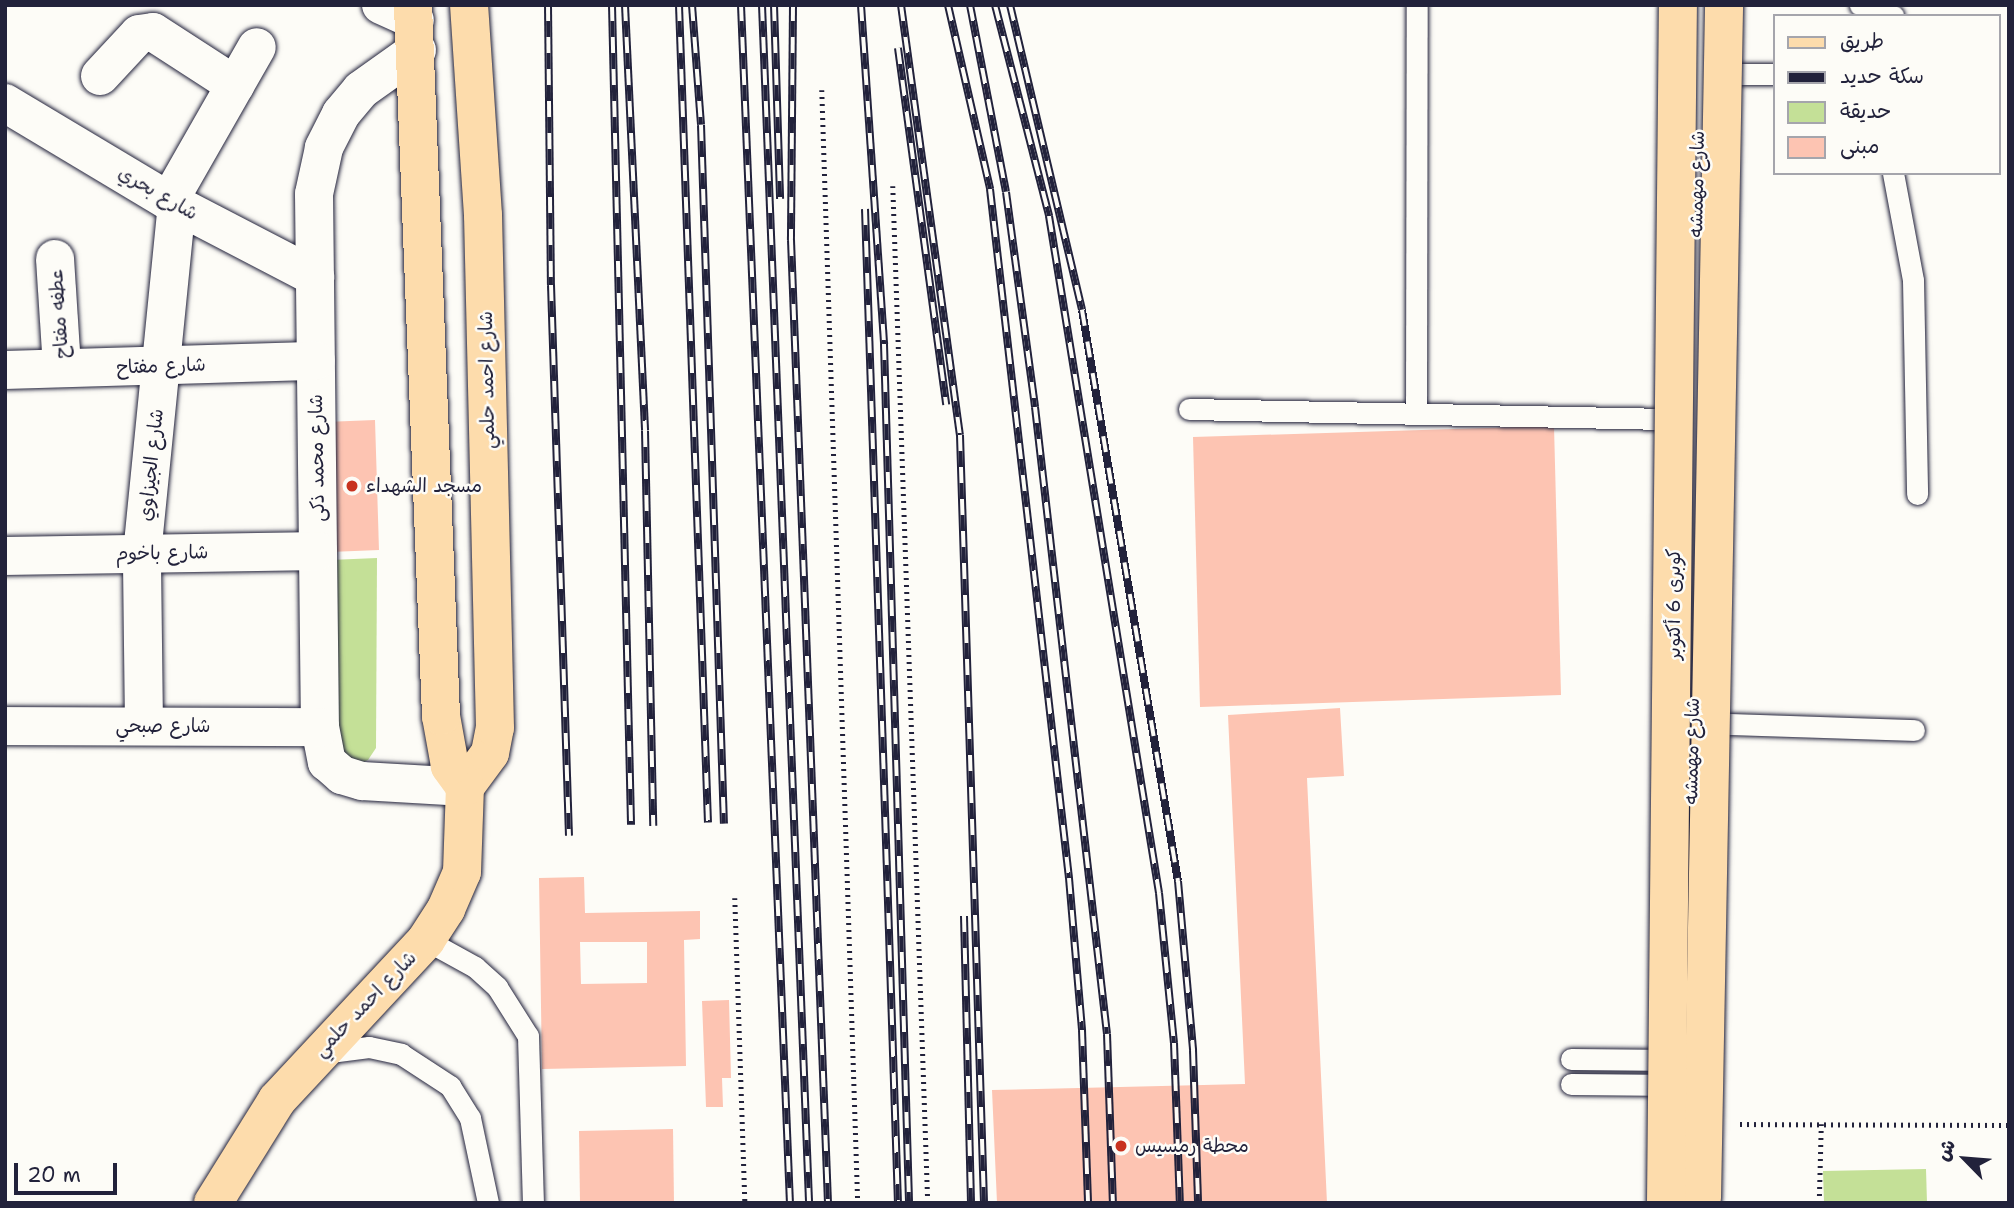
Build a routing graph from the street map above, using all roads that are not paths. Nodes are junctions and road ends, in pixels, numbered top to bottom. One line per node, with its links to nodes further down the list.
1 (469, 5): 18 (main road, شارع احمد حلمي)
2 (1417, 5): 26 (lane)
3 (1678, 5): 43 (main road, كوبرى 6 أكتوبر, bridge)
4 (1699, 5): 10 (street, شارع مهمشه)
5 (1724, 5): 43 (main road, كوبرى 6 أكتوبر, bridge)
6 (1860, 5): 7 (lane)
7 (1891, 14)
8 (407, 20): 17 (main road); 20 (street, شارع محمد ذكى)
9 (257, 47): 13 (street, شارع الجيزاوي)
10 (1699, 74): 11 (lane); 27 (street, شارع مهمشه)
11 (1772, 74)
12 (100, 76): 13 (street)
13 (235, 85): 16 (street, شارع الجيزاوي)
14 (5, 103): 16 (street, شارع بحري)
15 (1893, 175): 28 (lane)
16 (173, 203): 20 (street, شارع بحري); 22 (street, شارع الجيزاوي)
17 (424, 215): 18 (main road); 37 (main road)
18 (483, 215): 37 (main road, شارع احمد حلمي)
19 (55, 259): 23 (street, عطفه مفتاح)
20 (315, 277): 21 (street, شارع محمد ذكى)
21 (316, 361): 22 (street, شارع مفتاح); 29 (street, شارع محمد ذكى)
22 (161, 366): 23 (street, شارع مفتاح); 30 (street, شارع الجيزاوي)
23 (62, 368): 24 (street, شارع مفتاح)
24 (5, 370)
25 (1189, 410): 26 (lane)
26 (1416, 414): 27 (lane)
27 (1694, 419): 32 (street, شارع مهمشه)
28 (1917, 494)
29 (318, 551): 30 (street, شارع باخوم); 35 (street, شارع محمد ذكى)
30 (142, 554): 31 (street, شارع باخوم); 34 (street, شارع الجيزاوي)
31 (5, 556)
32 (1692, 723): 36 (lane); 41 (street, شارع مهمشه)
33 (5, 726): 34 (street, شارع صبحي)
34 (144, 726): 35 (street, شارع صبحي)
35 (320, 727): 37 (street, شارع محمد ذكى)
36 (1914, 730)
37 (465, 787): 38 (main road, شارع احمد حلمي)
38 (426, 940): 39 (main road, شارع احمد حلمي); 46 (lane)
39 (317, 1054): 44 (main road, شارع احمد حلمي); 45 (lane)
40 (1571, 1059): 41 (lane)
41 (1686, 1072): 42 (lane); 43 (street, شارع مهمشه)
42 (1571, 1084)
43 (1685, 1201)
44 (213, 1203)
45 (488, 1203)
46 (533, 1203)

